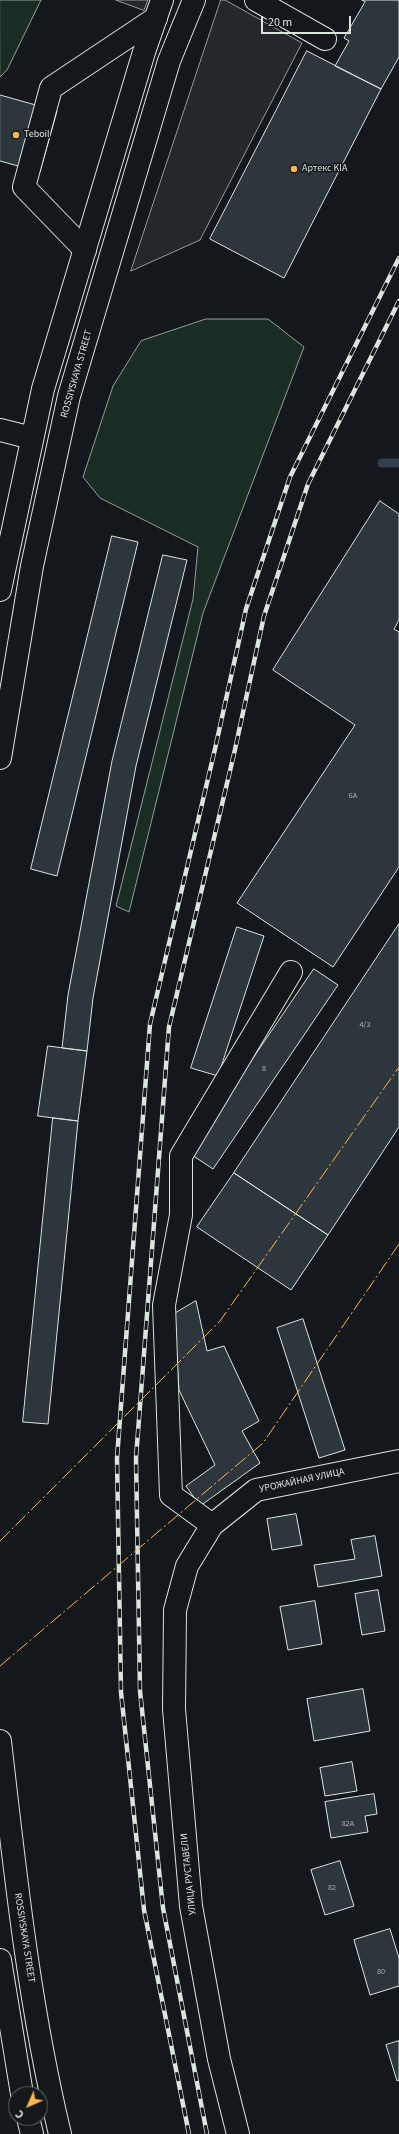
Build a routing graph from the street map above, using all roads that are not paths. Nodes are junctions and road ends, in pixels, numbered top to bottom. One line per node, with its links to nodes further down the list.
1 (194, 0): 9 (main road, ROSSIYSKAYA STREET)
2 (256, 0): 4 (main road)
3 (159, 9): 5 (main road); 5 (main road)
4 (325, 39)
5 (85, 250): 7 (main road)
6 (0, 430): 7 (main road)
7 (32, 438): 8 (main road)
8 (0, 590)
9 (0, 758)
10 (291, 972): 12 (main road)
11 (399, 1461): 12 (main road, УРОЖАЙНАЯ УЛИЦА)
12 (212, 1525): 13 (main road, УРОЖАЙНАЯ УЛИЦА)
13 (175, 1610): 18 (main road, УЛИЦА РУСТАВЕЛИ)
14 (0, 1741): 17 (main road, ROSSIYSKAYA STREET)
15 (0, 1960): 16 (main road)
16 (21, 2086)
17 (60, 2134)
18 (238, 2134)

